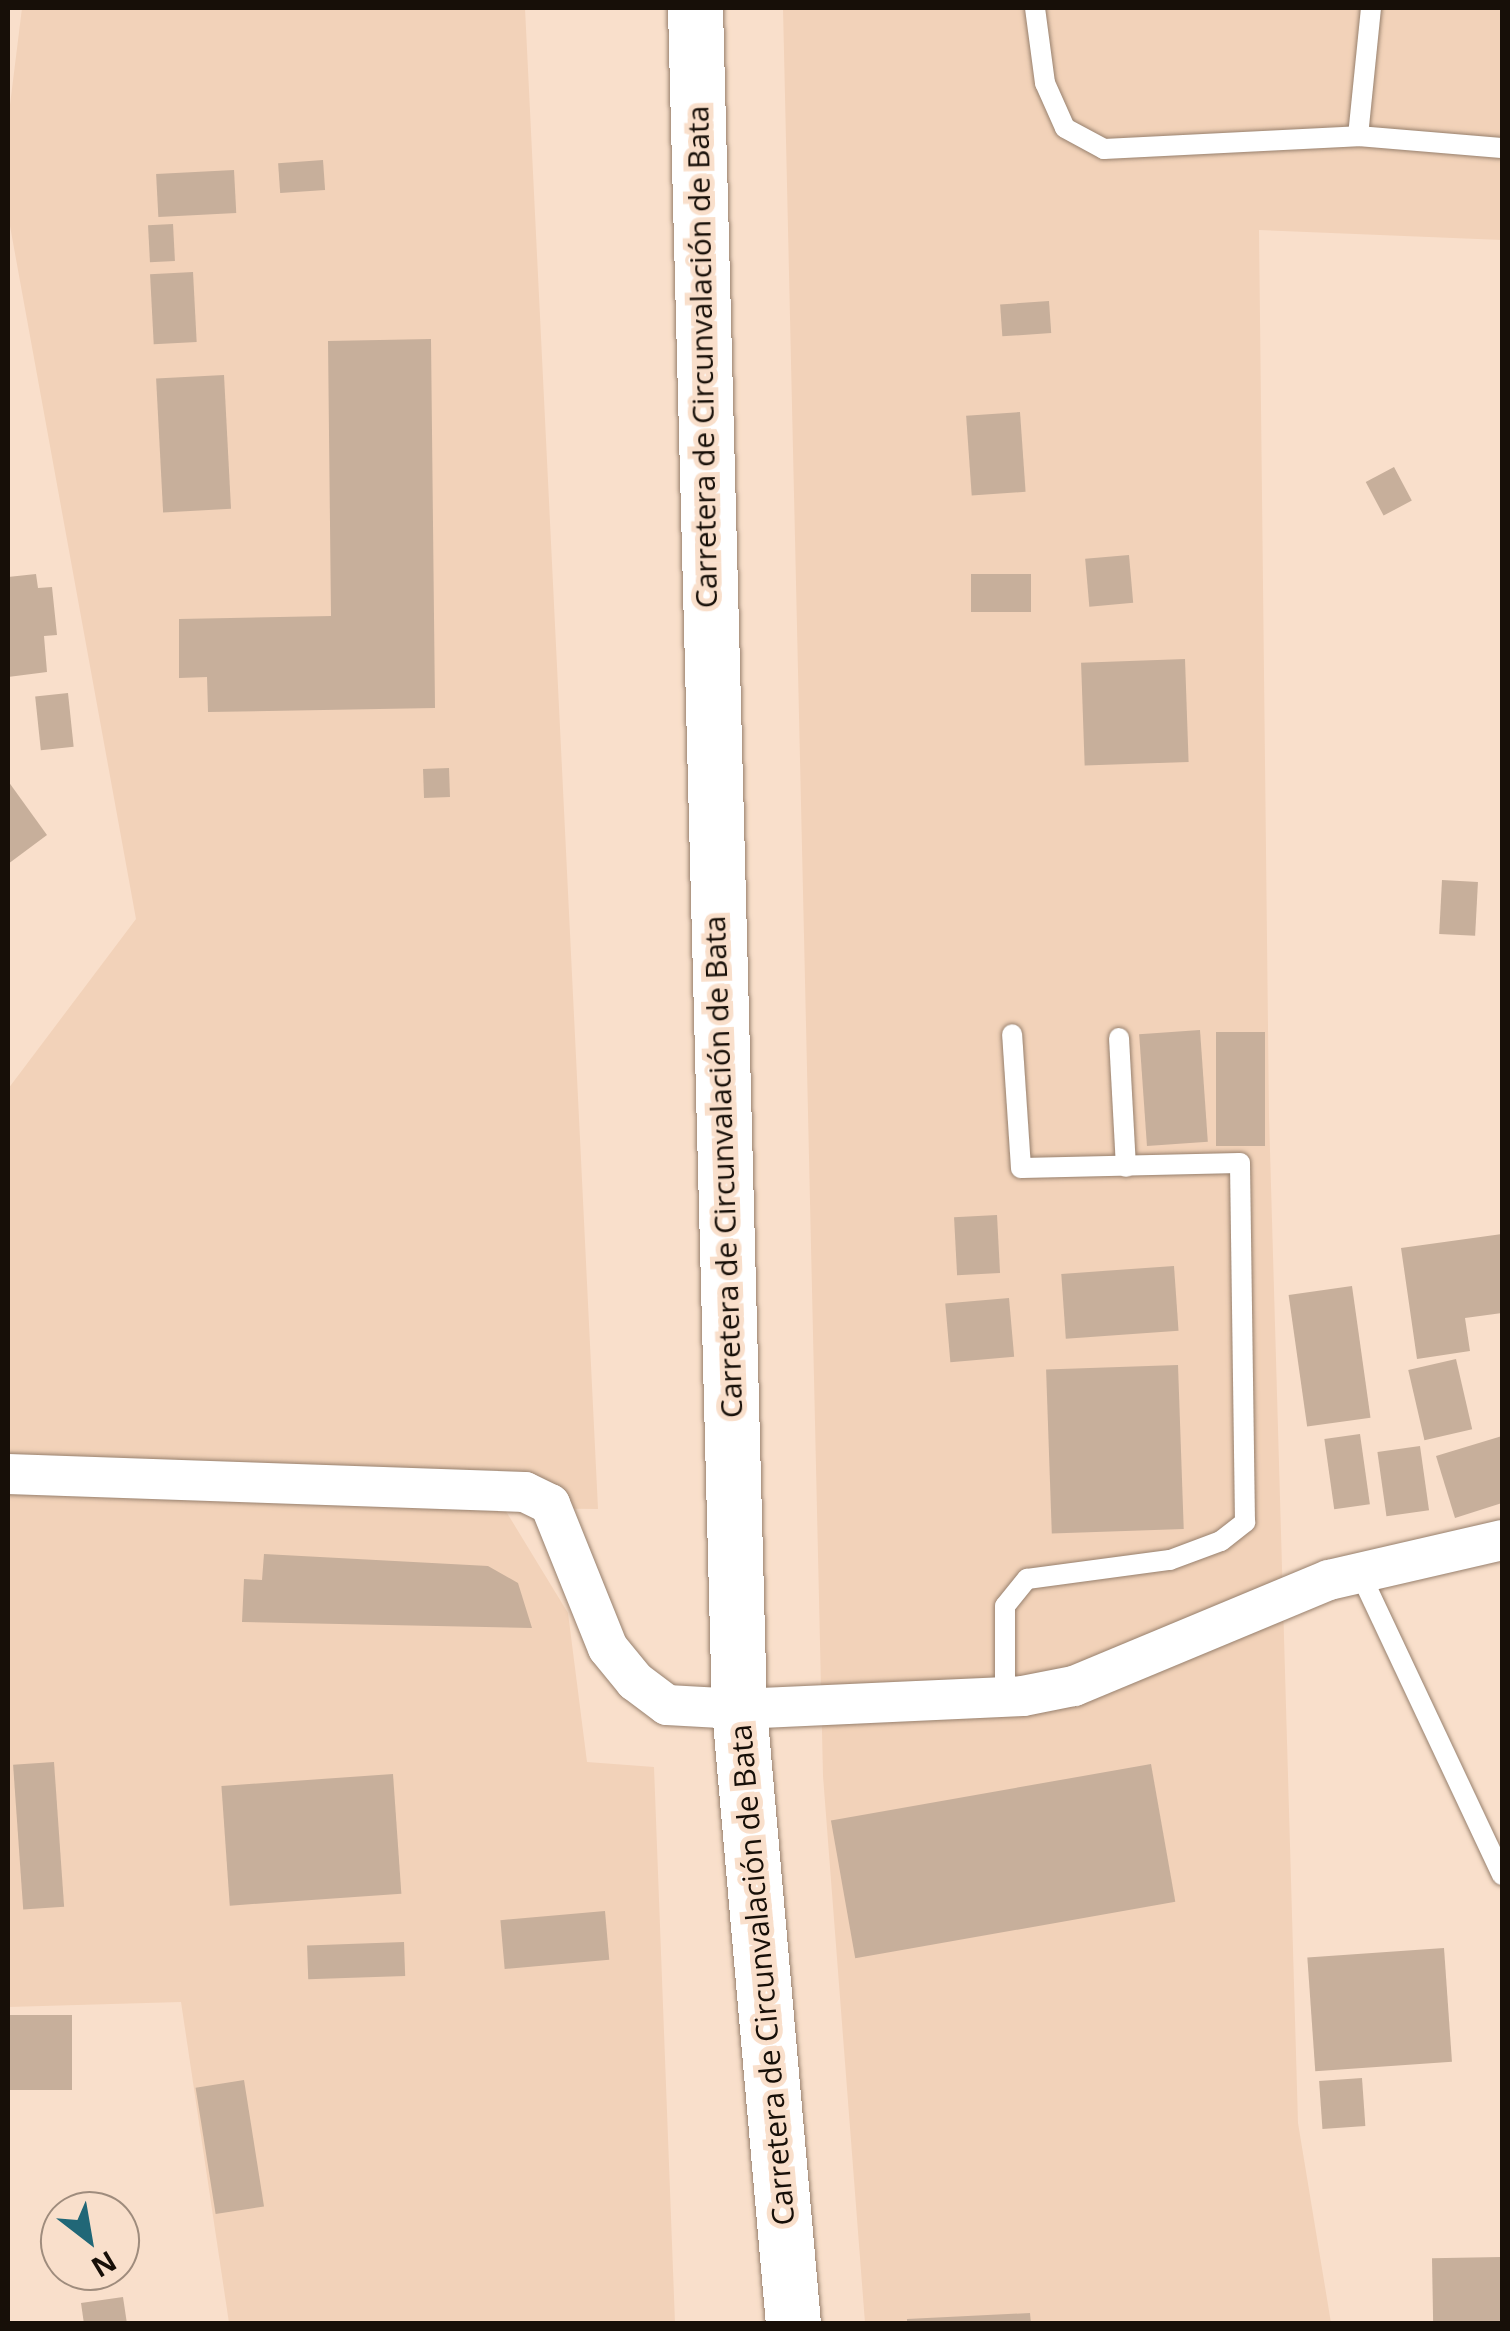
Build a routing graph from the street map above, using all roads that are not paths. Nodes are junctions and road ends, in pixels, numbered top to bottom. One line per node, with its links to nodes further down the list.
1 (696, 8): 13 (main road, Carretera de Circunvalación de Bata)
2 (1035, 8): 4 (lane)
3 (1372, 8): 4 (lane)
4 (1358, 136): 5 (lane)
5 (1502, 148)
6 (1012, 1034): 8 (lane)
7 (1119, 1038): 8 (lane)
8 (1126, 1168): 12 (lane)
9 (8, 1474): 13 (street)
10 (1502, 1540): 11 (street)
11 (1359, 1571): 12 (street); 14 (lane)
12 (1005, 1696): 13 (street)
13 (739, 1709): 15 (main road, Carretera de Circunvalación de Bata)
14 (1502, 1875)
15 (792, 2324)

